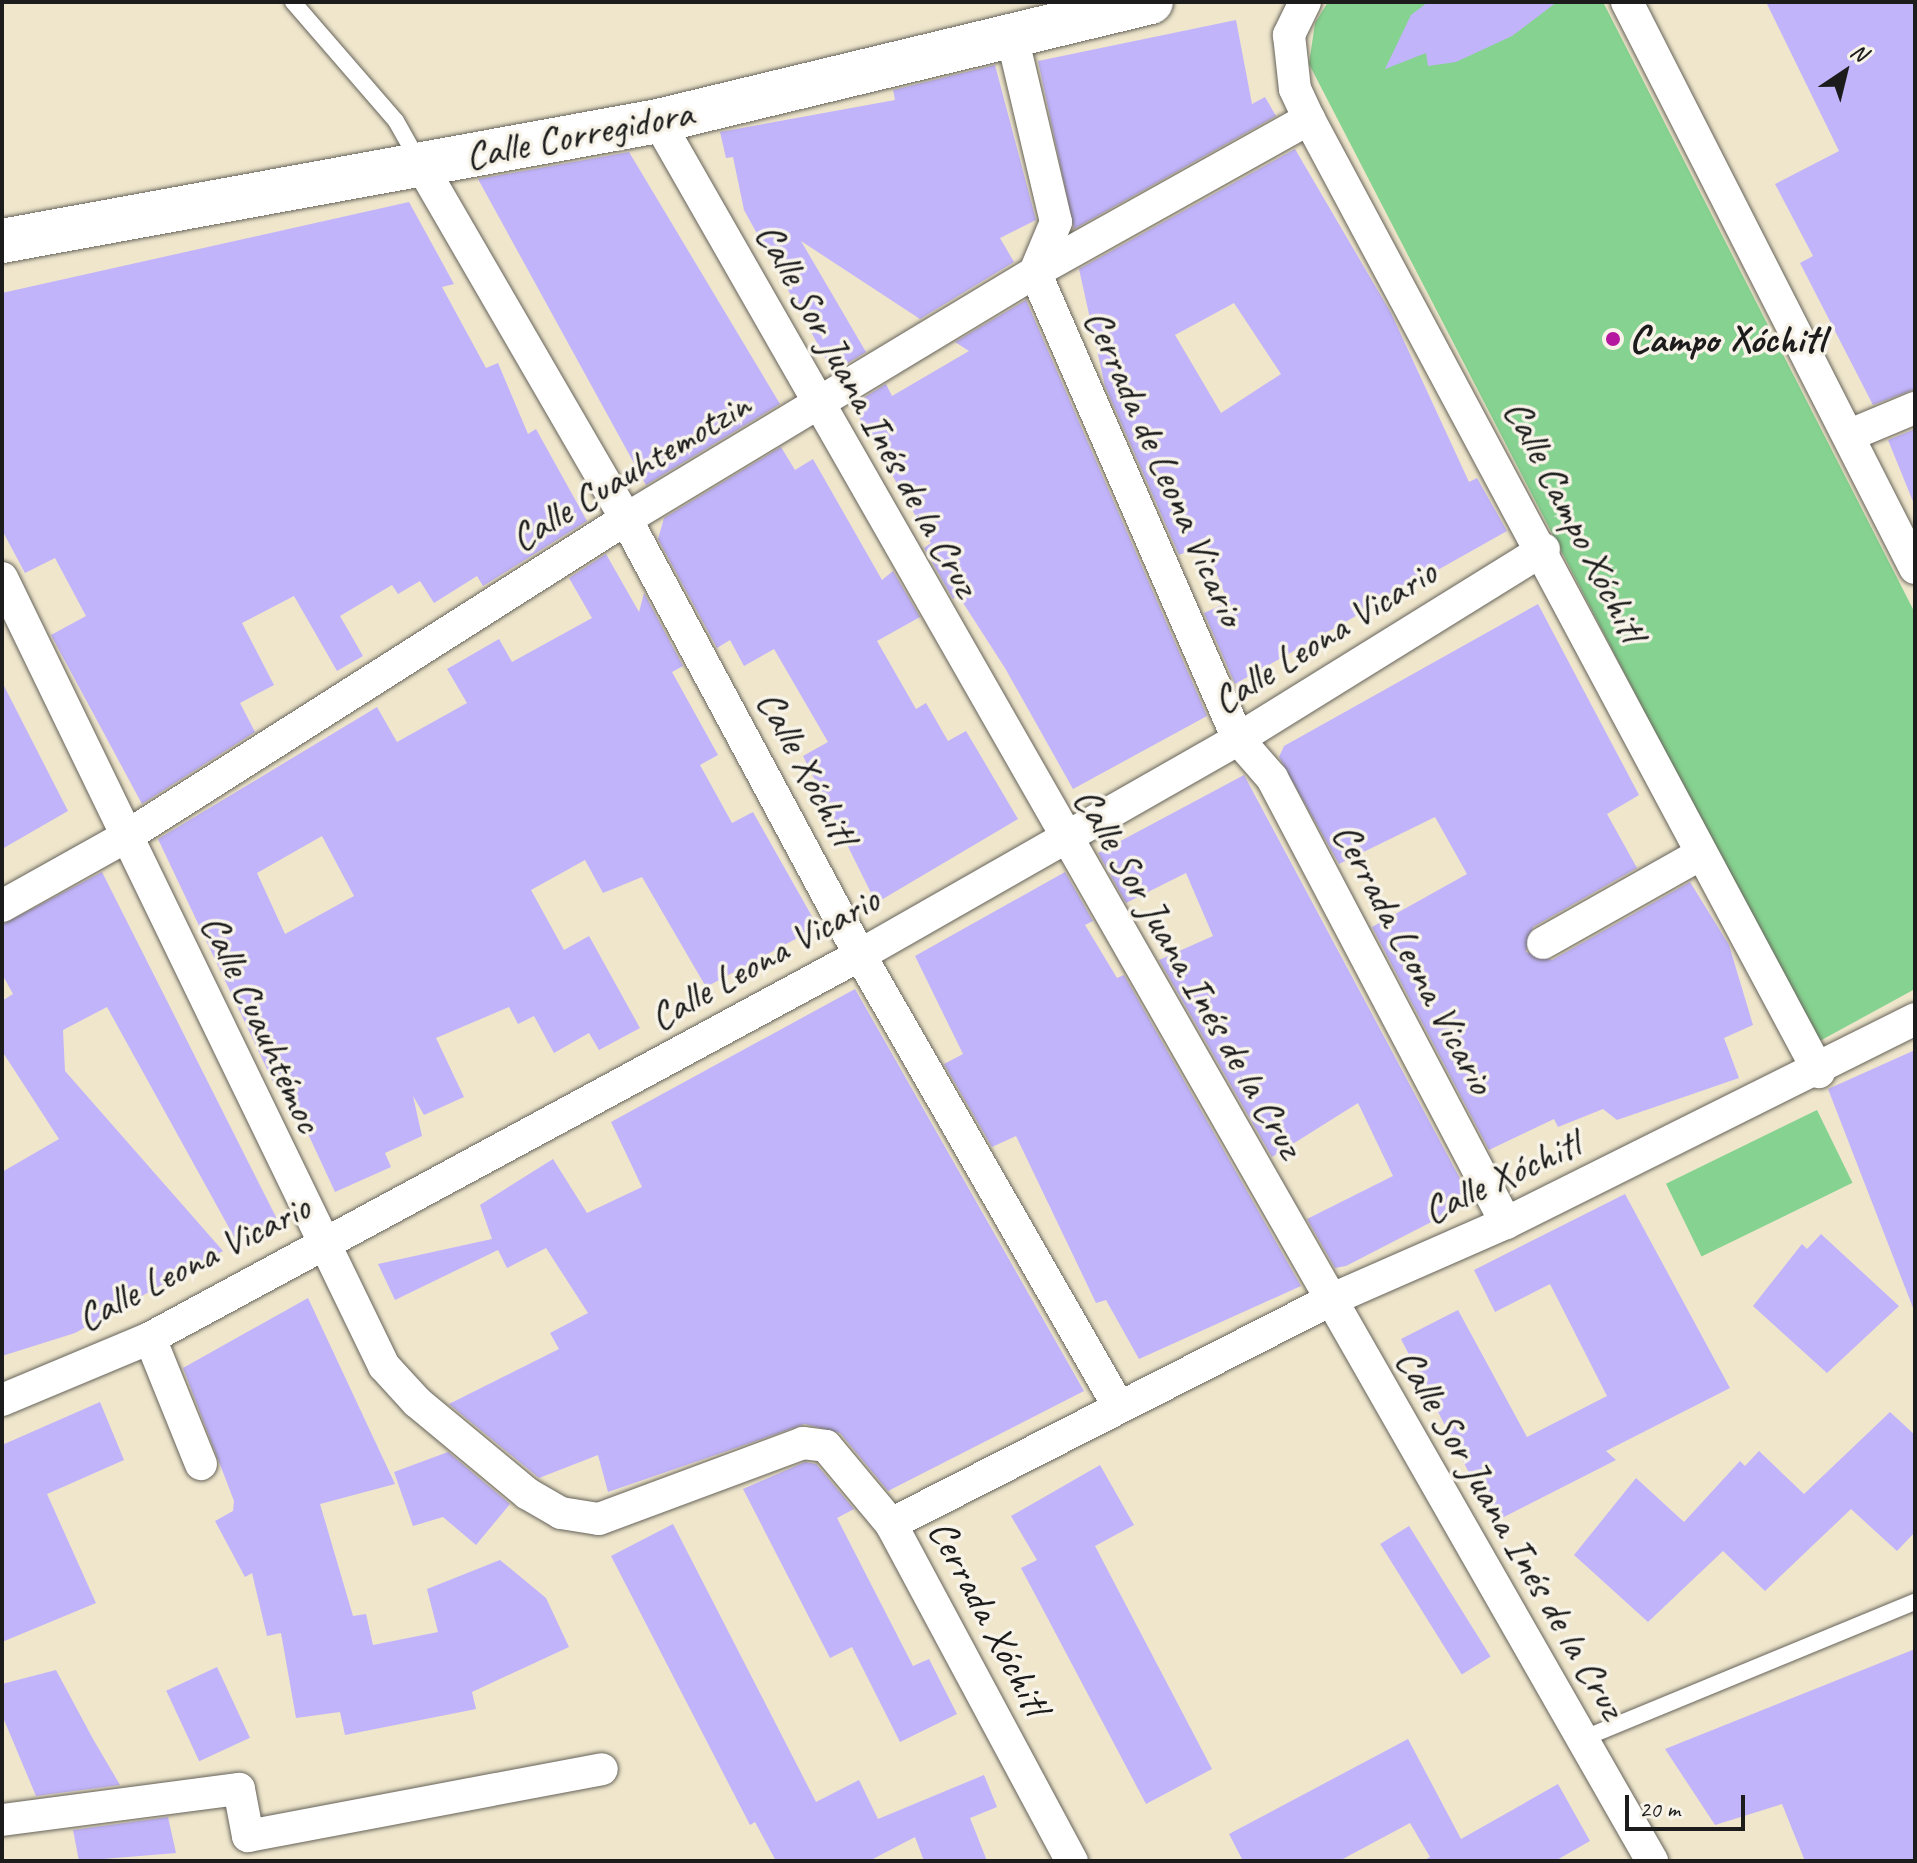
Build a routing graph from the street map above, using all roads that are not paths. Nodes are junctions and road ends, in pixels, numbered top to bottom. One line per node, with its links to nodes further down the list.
1 (293, 2): 9 (lane)
2 (1151, 2): 5 (street, Calle Corregidora)
3 (1305, 2): 7 (street, Calle Campo Xóchitl)
4 (1627, 2): 14 (street)
5 (1084, 9): 6 (street, Calle Corregidora)
6 (1012, 36): 8 (street, Calle Corregidora); 11 (street)
7 (1309, 119): 11 (street, Calle Cuauhtemotzin); 16 (street, Calle Campo Xóchitl)
8 (658, 121): 9 (street, Calle Corregidora); 12 (street, Calle Sor Juana Inés de la Cruz)
9 (421, 165): 10 (street, Calle Corregidora); 15 (street, Calle Xóchitl)
10 (2, 241)
11 (1035, 272): 12 (street, Calle Cuauhtemotzin); 19 (street, Cerrada de Leona Vicario)
12 (817, 408): 15 (street, Calle Cuauhtemotzin); 21 (street, Calle Sor Juana Inés de la Cruz)
13 (1915, 408): 14 (street)
14 (1850, 435): 17 (street)
15 (626, 519): 20 (street, Calle Cuauhtemotzin); 25 (street, Calle Xóchitl)
16 (1544, 549): 19 (street, Calle Leona Vicario); 22 (street, Calle Campo Xóchitl)
17 (1915, 568)
18 (2, 578): 20 (street, Calle Cuauhtémoc)
19 (1238, 739): 21 (street, Calle Leona Vicario); 28 (street, Cerrada Leona Vicario)
20 (127, 836): 23 (street, Calle Cuauhtemotzin); 29 (street, Calle Cuauhtémoc)
21 (1064, 838): 25 (street, Calle Leona Vicario); 30 (street, Calle Sor Juana Inés de la Cruz)
22 (1699, 855): 24 (street); 27 (street, Calle Campo Xóchitl)
23 (2, 906)
24 (1543, 943)
25 (860, 955): 29 (street, Calle Leona Vicario); 33 (street, Calle Xóchitl)
26 (1915, 1019): 27 (street, Calle Xóchitl)
27 (1819, 1072): 28 (street, Calle Xóchitl)
28 (1506, 1223): 30 (street, Calle Xóchitl)
29 (320, 1245): 31 (street, Calle Leona Vicario); 34 (street, Calle Cuauhtémoc)
30 (1328, 1301): 33 (street, Calle Xóchitl); 38 (street, Calle Sor Juana Inés de la Cruz)
31 (150, 1338): 32 (street, Calle Leona Vicario); 35 (street)
32 (2, 1400)
33 (1119, 1407): 36 (street, Calle Xóchitl)
34 (803, 1443): 36 (street, Cerrada Xóchitl)
35 (201, 1464)
36 (891, 1524): 41 (street, Cerrada Xóchitl)
37 (1915, 1602): 38 (lane)
38 (1582, 1739): 42 (street, Calle Sor Juana Inés de la Cruz)
39 (602, 1769): 40 (street)
40 (2, 1820)
41 (1072, 1861)
42 (1652, 1861)

